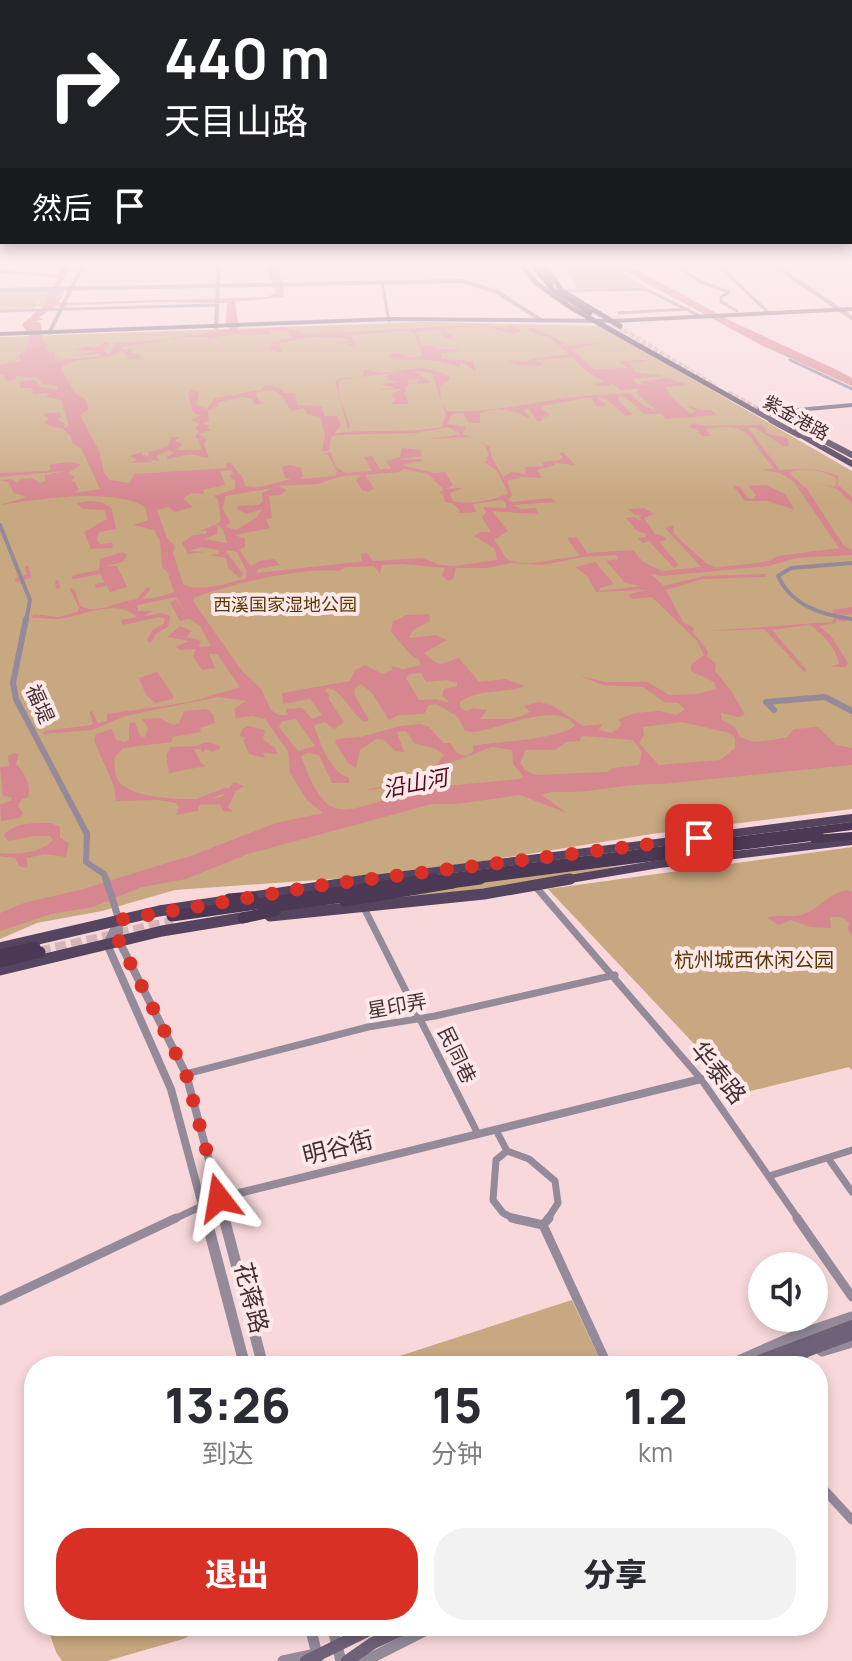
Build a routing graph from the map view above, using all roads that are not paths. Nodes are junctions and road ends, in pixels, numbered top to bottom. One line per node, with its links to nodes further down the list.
1 (639, 345): 6 (main road, 紫金港路)
2 (649, 345): 6 (main road, 紫金港路)
3 (790, 360): 4 (street)
4 (852, 389)
5 (852, 406): 6 (main road)
6 (767, 414): 8 (main road, 紫金港路); 8 (main road, 紫金港路)
7 (794, 429): 8 (highway)
8 (852, 462)
9 (0, 525): 22 (street, 福堤)
10 (852, 563): 11 (street)
11 (852, 619)
12 (771, 709): 13 (street)
13 (852, 711)
14 (852, 829): 15 (highway); 18 (main road); 19 (main road)
15 (789, 837): 16 (highway); 17 (highway)
16 (486, 872): 17 (highway); 19 (highway)
17 (460, 882): 21 (highway)
18 (535, 886): 20 (main road); 29 (street, 华泰路)
19 (229, 899): 22 (main road)
20 (362, 905): 21 (main road); 30 (street, 民同巷)
21 (243, 918): 23 (main road)
22 (119, 920): 23 (street, 花蒋路); 24 (street); 25 (main road)
23 (119, 941): 24 (main road); 31 (street, 花蒋路)
24 (107, 944): 28 (main road); 41 (street, 花蒋路)
25 (0, 948)
26 (0, 955): 27 (highway)
27 (0, 962)
28 (0, 970)
29 (615, 975): 30 (street, 星印弄); 32 (street, 华泰路)
30 (420, 1017): 31 (street, 星印弄); 34 (street, 民同巷)
31 (186, 1074): 40 (street, 花蒋路)
32 (701, 1079): 33 (street, 明谷街); 38 (street, 华泰路)
33 (496, 1130): 34 (street, 明谷街); 36 (street)
34 (478, 1134): 40 (street, 明谷街)
35 (852, 1150): 37 (street)
36 (507, 1151): 42 (street); 42 (street)
37 (828, 1158): 38 (street); 39 (street)
38 (769, 1176): 43 (street, 华泰路)
39 (852, 1192)
40 (219, 1198): 41 (street, 明谷街); 50 (street, 花蒋路)
41 (202, 1206): 44 (street, 明谷街); 49 (street, 花蒋路)
42 (543, 1225): 51 (street)
43 (852, 1297)
44 (0, 1301)
45 (852, 1317): 52 (street)
46 (852, 1326): 53 (main road)
47 (852, 1334): 54 (main road)
48 (852, 1342): 55 (street)
49 (242, 1356)
50 (260, 1356)
51 (603, 1356)
52 (750, 1356)
53 (774, 1356)
54 (794, 1356)
55 (814, 1356)
56 (828, 1494): 57 (street)
57 (852, 1520)
58 (311, 1636): 64 (street)
59 (334, 1636): 63 (street)
60 (355, 1636): 63 (main road)
61 (388, 1636): 66 (main road)
62 (414, 1636): 67 (street)
63 (336, 1645): 64 (main road); 66 (street)
64 (314, 1658): 65 (street)
65 (283, 1661)
66 (344, 1661)
67 (356, 1661)

